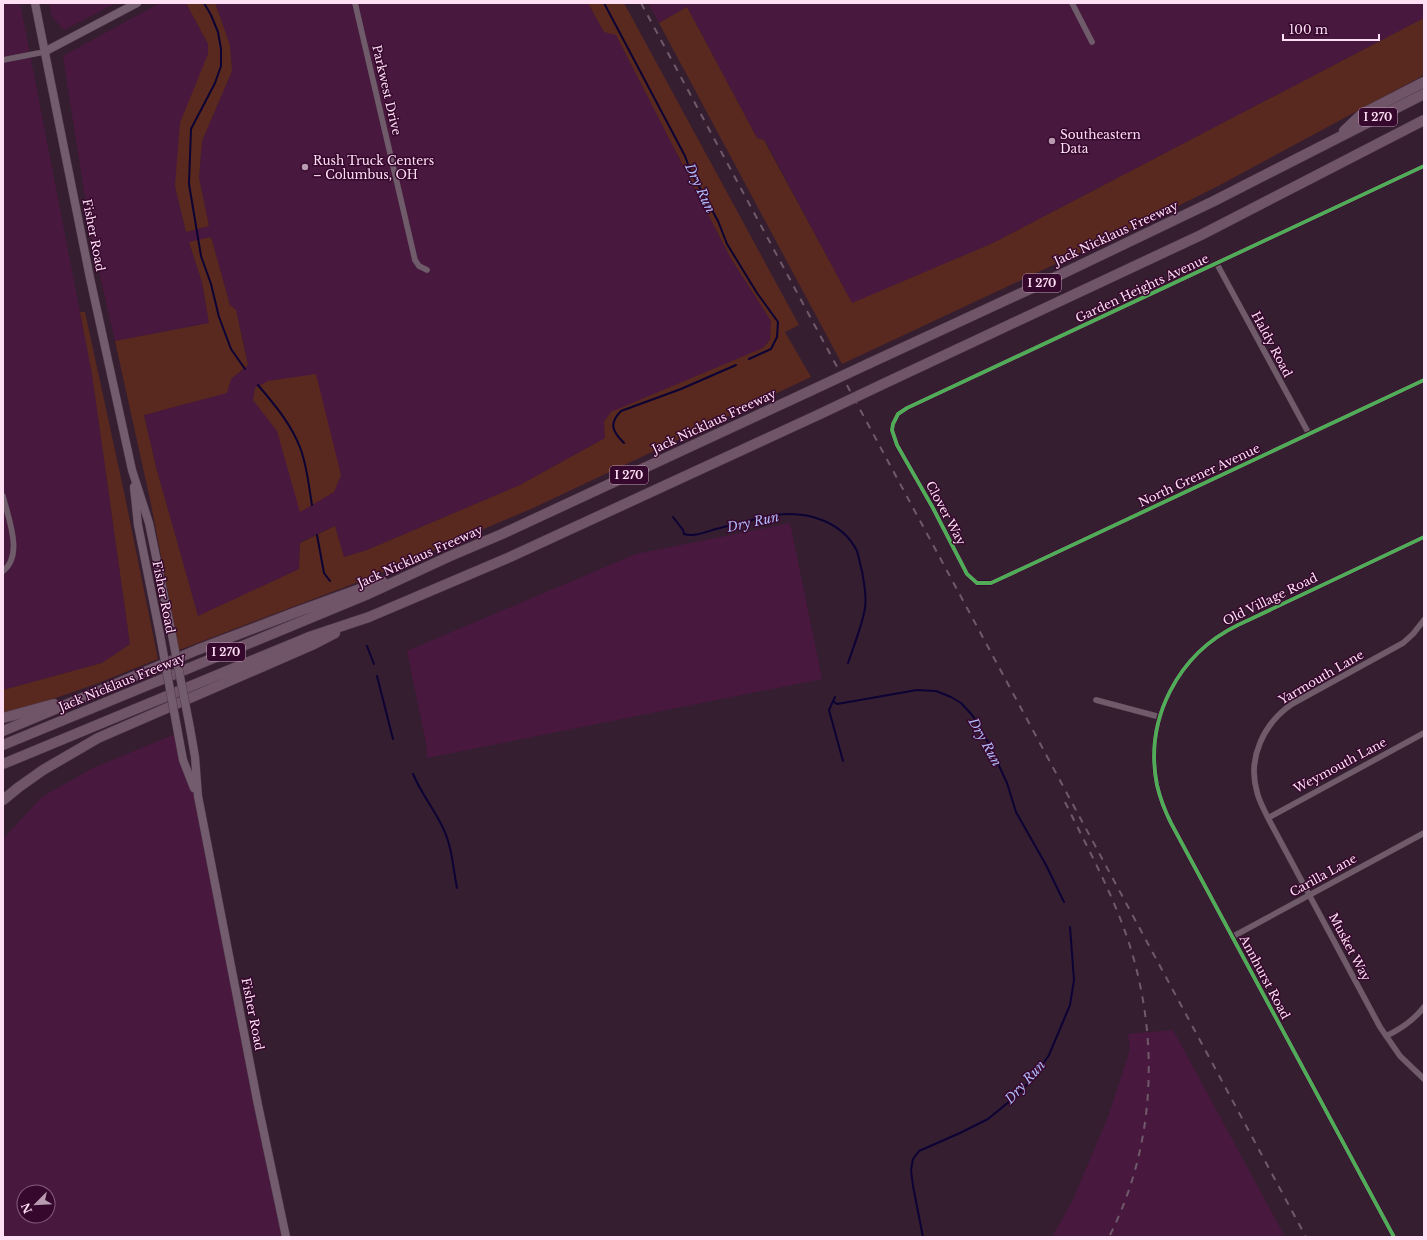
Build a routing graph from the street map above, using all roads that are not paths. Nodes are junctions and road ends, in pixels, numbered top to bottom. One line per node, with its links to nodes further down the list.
1 (35, 3): 6 (main road, Fisher Road)
2 (137, 3): 6 (main road)
3 (355, 3): 14 (street, Parkwest Drive)
4 (1072, 3): 5 (street)
5 (1092, 42)
6 (44, 52): 7 (street); 18 (main road, Fisher Road)
7 (3, 60)
8 (1424, 82): 11 (highway)
9 (1424, 94): 11 (highway, Jack Nicklaus Freeway / I 270)
10 (1424, 120): 24 (highway, I 270, bridge)
11 (1332, 141): 21 (highway, Jack Nicklaus Freeway / I 270, bridge)
12 (1424, 166): 13 (street, Garden Heights Avenue)
13 (1216, 264): 16 (street, Haldy Road); 17 (street, Garden Heights Avenue)
14 (427, 270)
15 (1424, 380): 16 (street, North Grener Avenue)
16 (1309, 434): 23 (street, North Grener Avenue)
17 (897, 444): 23 (street, Clover Way)
18 (132, 470): 34 (main road, Fisher Road, bridge); 34 (main road, Fisher Road, bridge)
19 (3, 496): 22 (street)
20 (1424, 537): 28 (street, Old Village Road)
21 (448, 557): 26 (highway); 32 (highway, Jack Nicklaus Freeway / I 270)
22 (3, 571)
23 (982, 584)
24 (369, 616): 33 (highway, I 270); 35 (highway)
25 (1424, 620): 36 (street, Yarmouth Lane)
26 (100, 691): 29 (highway); 30 (highway)
27 (1096, 700): 28 (street)
28 (1160, 717): 39 (street, Annhurst Road)
29 (3, 718)
30 (3, 731)
31 (1424, 733): 36 (street, Weymouth Lane)
32 (3, 745)
33 (3, 764)
34 (198, 796): 43 (main road, Fisher Road)
35 (3, 800)
36 (1268, 818): 38 (street, Musket Way)
37 (1424, 833): 38 (street, Carilla Lane)
38 (1309, 895): 39 (street, Carilla Lane); 41 (street, Musket Way)
39 (1232, 936): 44 (street, Annhurst Road)
40 (1424, 1007): 41 (street)
41 (1386, 1036): 42 (street, Musket Way)
42 (1424, 1079)
43 (286, 1237)
44 (1394, 1237)

